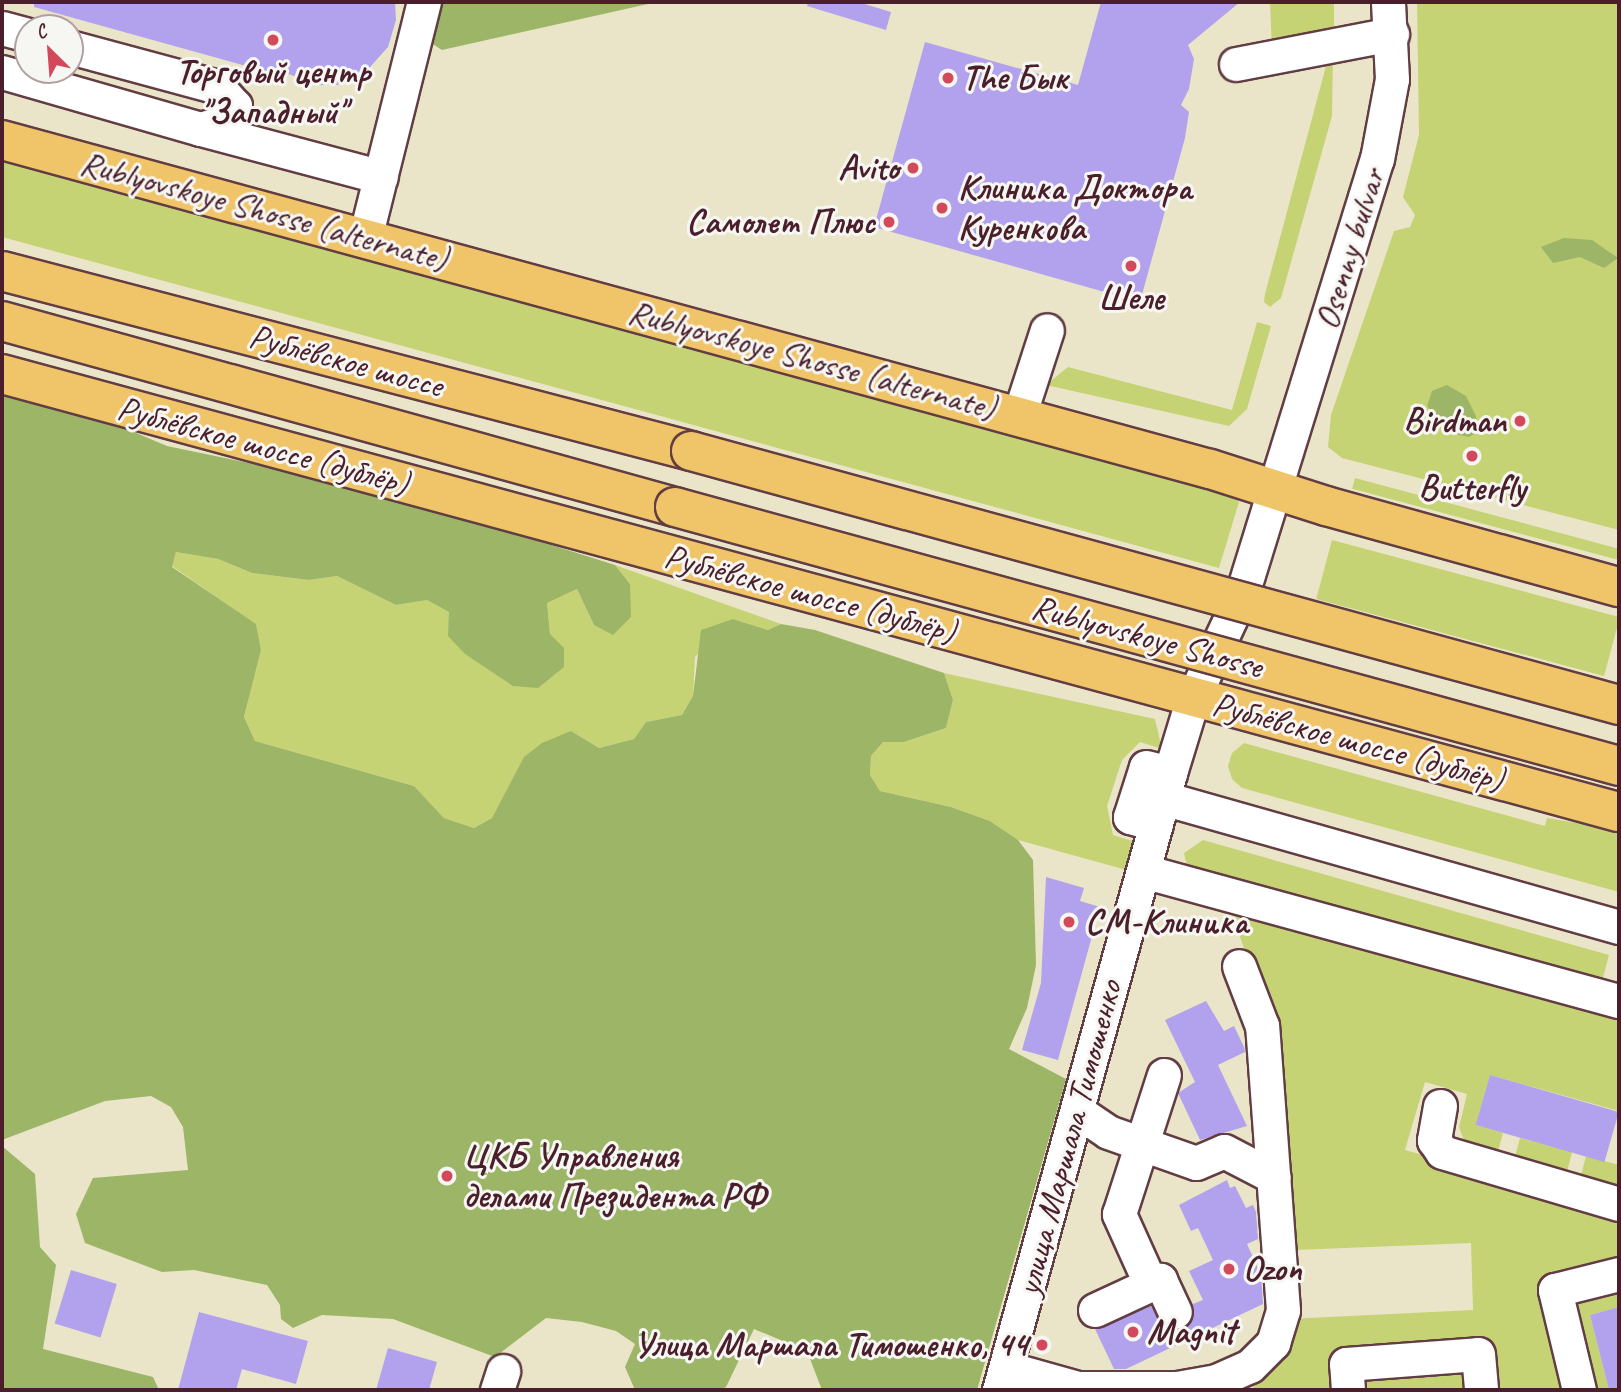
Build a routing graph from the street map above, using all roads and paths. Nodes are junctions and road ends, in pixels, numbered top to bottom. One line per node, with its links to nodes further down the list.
1 (424, 2): 9 (street)
2 (1388, 2): 3 (street, Osenny bulvar)
3 (1392, 34): 5 (street); 17 (street, Osenny bulvar)
4 (84, 51): 7 (street)
5 (1236, 64)
6 (2, 72): 7 (street)
7 (201, 129): 9 (street)
8 (2, 140): 10 (main road, Rublyovskoye Shosse (alternate))
9 (381, 177): 10 (street)
10 (365, 238): 15 (main road, Rublyovskoye Shosse (alternate))
11 (2, 271): 16 (main road, Рублёвское шоссе)
12 (2, 321): 18 (main road, Рублёвское шоссе)
13 (1047, 330): 15 (street)
14 (2, 374): 24 (main road, Рублёвское шоссе (дублёр))
15 (1018, 416): 17 (main road, Rublyovskoye Shosse (alternate))
16 (691, 450): 25 (main road, Rublyovskoye Shosse, bridge)
17 (1275, 490): 20 (main road, Rublyovskoye Shosse (alternate)); 21 (street, улица Маршала Тимошенко)
18 (675, 508): 26 (main road, Rublyovskoye Shosse, bridge)
19 (1191, 579): 21 (street)
20 (1619, 587)
21 (1242, 594): 22 (street, улица Маршала Тимошенко)
22 (1218, 642): 23 (street); 24 (street, улица Маршала Тимошенко)
23 (1305, 666)
24 (1194, 698): 27 (street, улица Маршала Тимошенко); 28 (main road, Рублёвское шоссе (дублёр))
25 (1619, 705)
26 (1619, 766)
27 (1163, 798): 29 (street, улица Маршала Тимошенко); 30 (street)
28 (1619, 812)
29 (1143, 871): 32 (street); 35 (street, улица Маршала Тимошенко)
30 (1619, 927)
31 (1239, 966): 37 (street)
32 (1619, 1001)
33 (1164, 1075): 36 (street)
34 (1440, 1105): 38 (street)
35 (1077, 1111): 36 (street); 43 (street, улица Маршала Тимошенко)
36 (1143, 1144): 37 (street); 40 (street)
37 (1274, 1177): 43 (street)
38 (1619, 1204)
39 (1619, 1274): 46 (street)
40 (1151, 1285): 41 (street); 42 (street)
41 (1095, 1310)
42 (1175, 1312)
43 (1002, 1379)
44 (1348, 1390): 45 (street)
45 (1481, 1390)
46 (1579, 1390)

